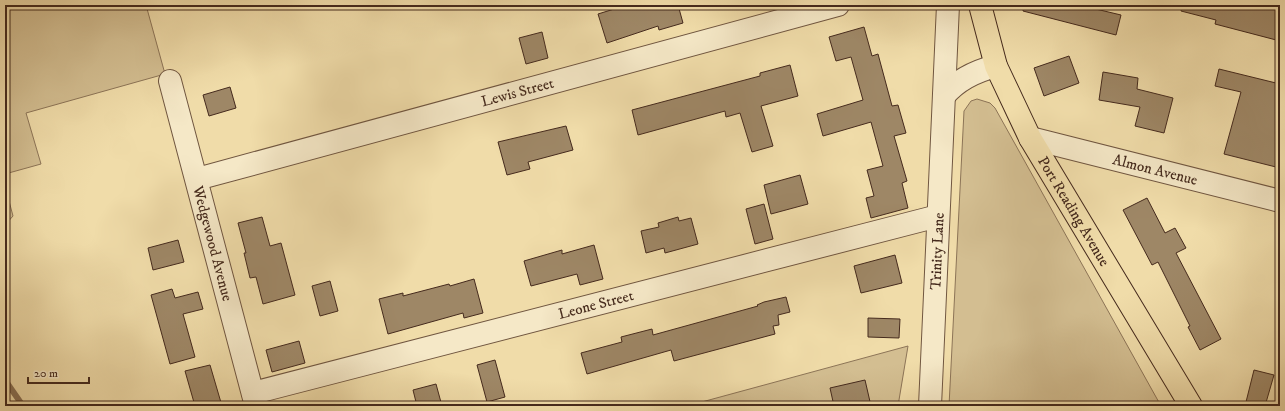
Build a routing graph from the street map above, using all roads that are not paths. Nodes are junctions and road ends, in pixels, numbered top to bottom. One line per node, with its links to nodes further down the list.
1 (838, 5): 8 (street, Lewis Street)
2 (948, 5): 6 (street, Trinity Lane)
3 (980, 5): 4 (main road, Port Reading Avenue)
4 (996, 66): 6 (street); 7 (main road, Port Reading Avenue)
5 (170, 81): 8 (street, Wedgewood Avenue)
6 (944, 96): 10 (street, Trinity Lane)
7 (1030, 138): 9 (street, Almon Avenue); 13 (main road, Port Reading Avenue)
8 (197, 179): 11 (street, Wedgewood Avenue)
9 (1280, 201)
10 (938, 216): 11 (street, Leone Street); 12 (street, Trinity Lane)
11 (254, 399)
12 (930, 406)
13 (1191, 406)

